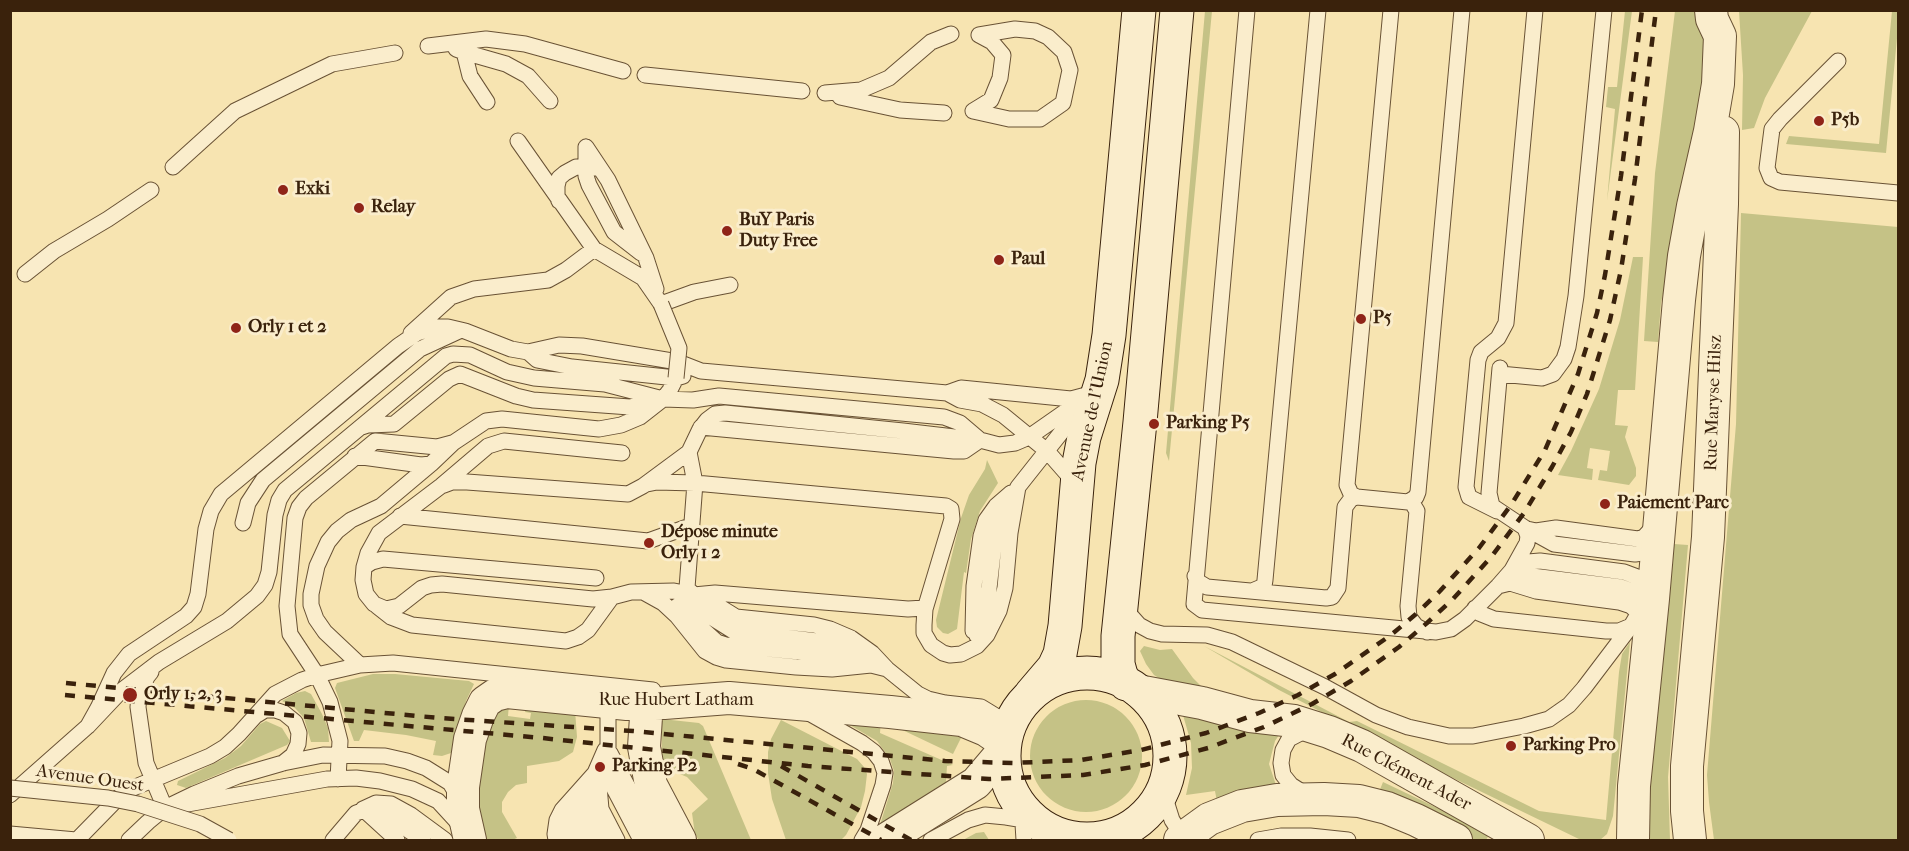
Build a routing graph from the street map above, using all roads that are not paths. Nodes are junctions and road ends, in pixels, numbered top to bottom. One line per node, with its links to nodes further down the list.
1 (1139, 10): 41 (street, Avenue de l'Union)
2 (1177, 10): 69 (street)
3 (1247, 10): 67 (lane)
4 (1318, 10): 71 (lane)
5 (1391, 10): 58 (lane)
6 (1462, 10): 59 (lane)
7 (1535, 10): 61 (lane)
8 (1604, 10): 61 (lane)
9 (1718, 19): 60 (street); 138 (street, Rue Maryse Hilsz)
10 (951, 34): 22 (lane)
11 (979, 35): 11 (lane)
12 (445, 44): 13 (lane); 14 (lane); 17 (lane)
13 (428, 46)
14 (464, 52): 20 (lane); 21 (lane)
15 (395, 53): 24 (lane)
16 (1838, 61): 28 (lane)
17 (623, 71)
18 (645, 75): 19 (lane)
19 (802, 91)
20 (550, 101)
21 (487, 102)
22 (944, 113)
23 (518, 141): 29 (lane)
24 (173, 167)
25 (586, 167): 26 (lane); 26 (lane); 29 (lane); 31 (lane)
26 (603, 173): 31 (lane)
27 (151, 190): 32 (lane)
28 (1899, 193)
29 (561, 204): 30 (lane)
30 (594, 249): 34 (lane); 36 (lane)
31 (646, 258): 34 (lane)
32 (25, 274)
33 (730, 285): 34 (lane)
34 (661, 304): 38 (lane, bridge)
35 (459, 331): 36 (lane); 37 (lane); 63 (lane)
36 (398, 346): 92 (lane)
37 (528, 352): 38 (lane); 40 (lane)
38 (678, 362): 39 (lane); 40 (lane, bridge)
39 (701, 371): 40 (lane); 42 (lane)
40 (676, 378): 43 (lane)
41 (1097, 387): 42 (lane); 45 (lane); 48 (lane); 54 (street, Avenue de l'Union)
42 (947, 393): 45 (lane)
43 (663, 399): 44 (lane); 44 (lane); 46 (lane); 47 (lane)
44 (359, 429): 81 (lane)
45 (1029, 437): 46 (lane); 48 (lane)
46 (980, 440): 49 (lane)
47 (453, 443): 51 (lane); 52 (lane)
48 (1047, 451): 54 (lane); 57 (lane)
49 (689, 452): 53 (lane); 56 (lane)
50 (621, 453): 55 (lane)
51 (355, 456): 52 (lane); 84 (lane)
52 (431, 464): 82 (lane)
53 (695, 483): 56 (lane); 64 (lane); 77 (lane)
54 (1076, 485): 86 (street, Avenue de l'Union)
55 (441, 486): 56 (lane); 62 (lane)
56 (643, 486)
57 (1018, 487): 80 (lane); 80 (lane)
58 (1357, 497): 59 (lane); 71 (lane)
59 (1408, 502): 79 (lane)
60 (1661, 510): 65 (lane); 76 (street)
61 (1497, 511): 65 (lane)
62 (400, 516): 64 (lane); 66 (lane)
63 (243, 523)
64 (690, 526): 73 (lane)
65 (1525, 528): 70 (lane)
66 (364, 567): 68 (lane); 75 (lane)
67 (1195, 576): 71 (lane); 79 (lane)
68 (596, 578)
69 (1124, 586): 76 (lane); 85 (street)
70 (1498, 586): 76 (lane); 76 (lane); 78 (lane)
71 (1252, 591)
72 (644, 592): 73 (lane); 74 (lane); 83 (lane); 83 (lane)
73 (694, 595): 77 (lane); 83 (lane)
74 (612, 597): 75 (lane); 75 (lane)
75 (374, 604)
76 (1647, 606): 78 (lane); 137 (street)
77 (925, 608): 80 (lane)
78 (1475, 608): 79 (lane)
79 (1427, 632)
80 (961, 654)
81 (159, 662): 92 (lane); 100 (lane)
82 (360, 665): 84 (lane); 87 (lane)
83 (888, 669): 94 (lane)
84 (317, 675): 90 (lane); 96 (lane)
85 (1132, 687): 86 (street, Avenue de l'Union); 93 (street, Rue Clément Ader); 101 (street)
86 (1032, 694): 94 (street, Avenue de l'Union)
87 (729, 698): 88 (street, Rue Hubert Latham); 108 (street, Rue Hubert Latham)
88 (784, 703): 94 (street, Rue Hubert Latham); 129 (lane)
89 (608, 714): 95 (lane)
90 (254, 717): 98 (lane); 100 (lane)
91 (646, 717): 128 (street)
92 (88, 726): 104 (lane)
93 (1329, 732): 105 (lane); 136 (street, Rue Clément Ader)
94 (1006, 741): 109 (street); 130 (street)
95 (607, 742): 97 (lane); 125 (lane); 126 (lane); 127 (lane)
96 (341, 755): 98 (lane); 99 (lane); 108 (lane)
97 (602, 759): 102 (lane); 124 (lane)
98 (283, 763): 107 (lane)
99 (338, 779): 107 (lane); 120 (lane)
100 (153, 781): 107 (lane); 112 (lane)
101 (1166, 782): 111 (street); 132 (lane)
102 (588, 783): 121 (lane); 122 (lane); 123 (lane)
103 (10, 788): 114 (lane, Avenue Ouest, bridge)
104 (10, 795)
105 (1324, 799): 132 (street); 135 (street)
106 (370, 806): 115 (lane); 116 (lane); 117 (lane); 118 (lane); 119 (lane)
107 (165, 808): 113 (lane)
108 (463, 809): 120 (street, Rue Hubert Latham)
109 (1035, 827): 111 (street); 131 (lane)
110 (10, 834): 112 (lane)
111 (1123, 834)
112 (77, 840)
113 (129, 840)
114 (229, 840)
115 (333, 840)
116 (397, 840)
117 (423, 840)
118 (445, 840)
119 (456, 840)
120 (469, 840)
121 (556, 840)
122 (571, 840)
123 (586, 840)
124 (601, 840)
125 (617, 840)
126 (641, 840)
127 (656, 840)
128 (680, 840)
129 (862, 840)
130 (885, 840)
131 (931, 840)
132 (1182, 840)
133 (1258, 840): 134 (lane)
134 (1348, 840)
135 (1456, 840)
136 (1528, 840)
137 (1633, 840)
138 (1690, 840)

